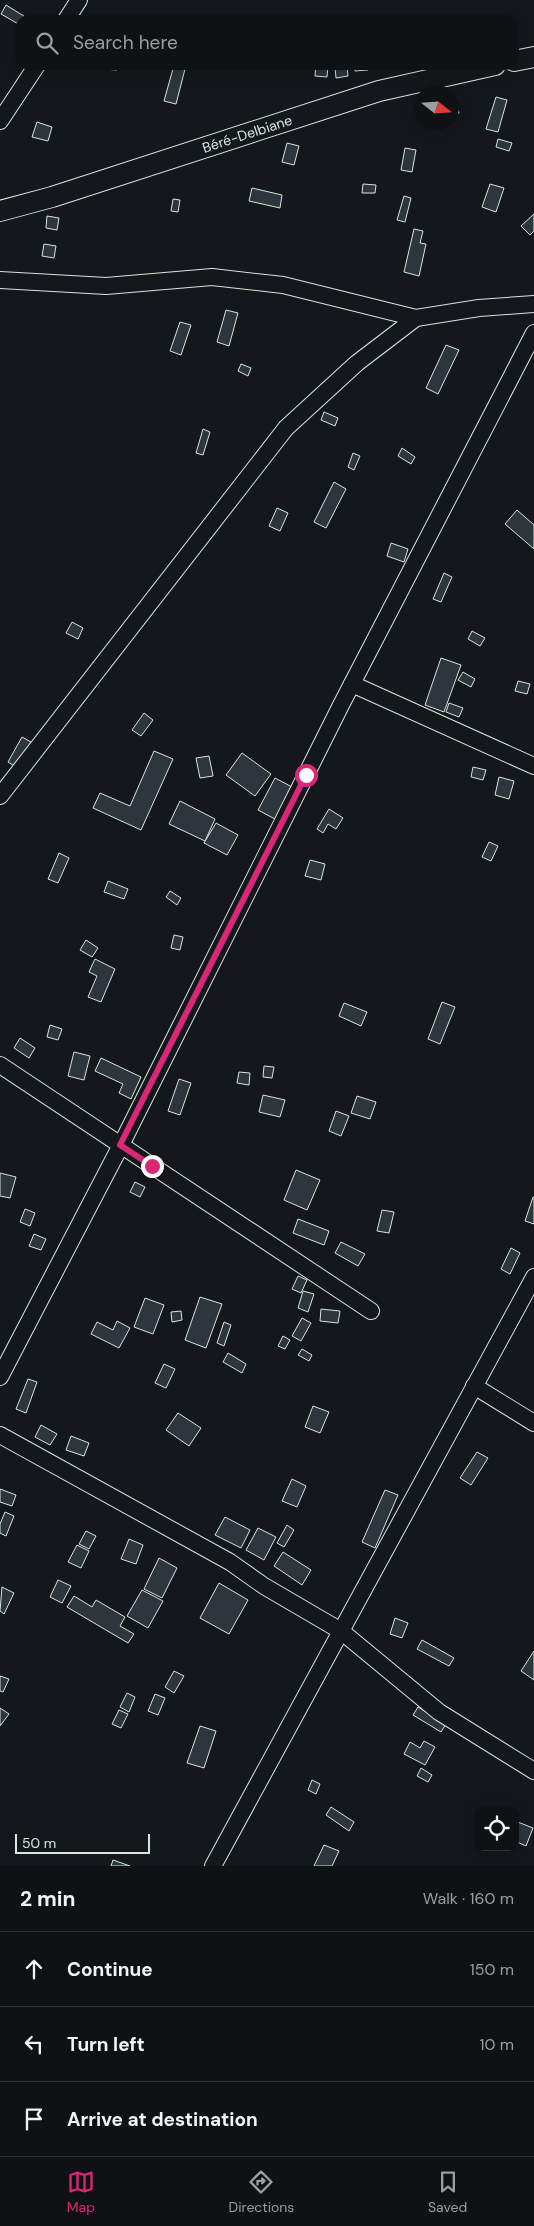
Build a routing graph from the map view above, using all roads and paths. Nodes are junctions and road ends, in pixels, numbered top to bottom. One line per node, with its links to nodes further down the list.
1 (79, 0): 2 (street)
2 (69, 15)
3 (534, 56): 4 (street)
4 (519, 60)
5 (33, 70): 7 (street)
6 (472, 70): 8 (street, Béré-Delbiane)
7 (0, 120)
8 (0, 211)
9 (0, 280): 11 (street)
10 (534, 304): 11 (street)
11 (416, 318): 15 (street)
12 (534, 333): 13 (street)
13 (352, 684): 14 (street); 17 (street)
14 (534, 766)
15 (0, 796)
16 (0, 1065): 17 (street)
17 (120, 1145): 19 (street); 20 (street)
18 (534, 1277): 21 (street)
19 (371, 1311)
20 (0, 1378)
21 (474, 1386): 22 (street); 24 (street)
22 (534, 1423)
23 (0, 1435): 24 (street)
24 (341, 1631): 25 (street); 26 (street)
25 (534, 1771)
26 (213, 1866)

